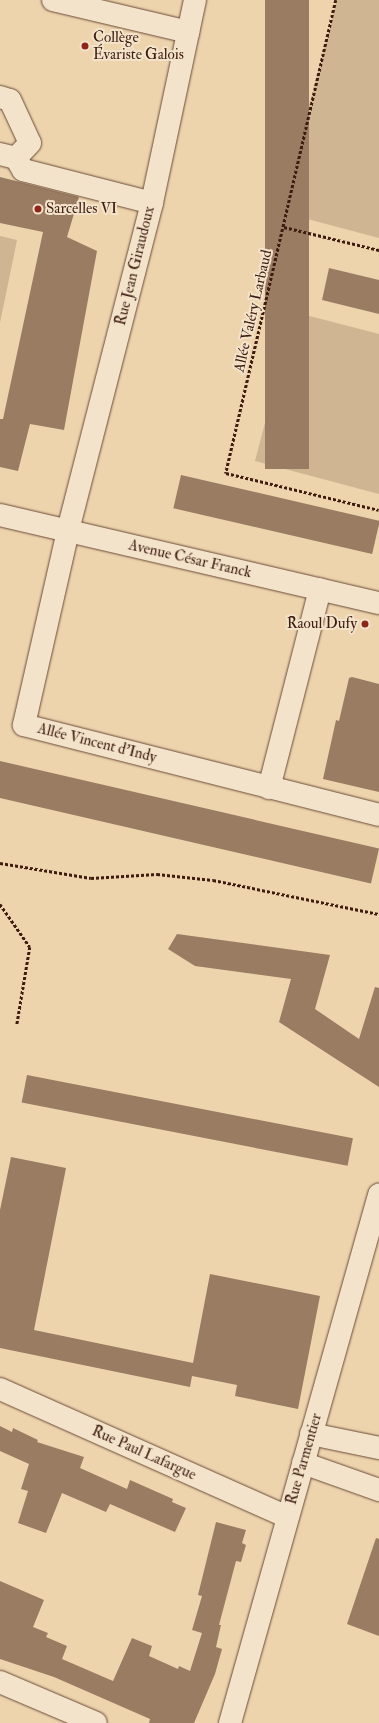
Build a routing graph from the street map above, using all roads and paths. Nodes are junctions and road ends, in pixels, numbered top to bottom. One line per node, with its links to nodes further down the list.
1 (53, 0): 4 (street)
2 (195, 0): 4 (street, Rue Jean Giraudoux)
3 (336, 0): 8 (path, Allée Valéry Larbaud)
4 (188, 32): 7 (street, Rue Jean Giraudoux)
5 (0, 98): 6 (street)
6 (8, 156): 7 (street)
7 (152, 202): 12 (street, Rue Jean Giraudoux)
8 (284, 227): 9 (path); 10 (path, Allée Valéry Larbaud)
9 (379, 250)
10 (379, 510)
11 (0, 515): 12 (street, Avenue César Franck)
12 (68, 531): 13 (street, Avenue César Franck); 15 (street, Allée Vincent d'Indy)
13 (320, 589): 14 (street, Avenue César Franck); 15 (street)
14 (379, 603)
15 (269, 788): 16 (street, Allée Vincent d'Indy)
16 (379, 815)
17 (0, 863): 19 (path)
18 (0, 904): 20 (path)
19 (379, 914)
20 (17, 1025)
21 (377, 1209): 23 (street, Rue Parmentier)
22 (0, 1389): 27 (street, Rue Paul Lafargue)
23 (311, 1434): 24 (street); 25 (street, Rue Parmentier)
24 (379, 1448)
25 (303, 1463): 26 (street); 27 (street, Rue Parmentier)
26 (379, 1490)
27 (287, 1517): 30 (street, Rue Parmentier)
28 (0, 1682): 29 (street)
29 (96, 1723)
30 (230, 1723)

